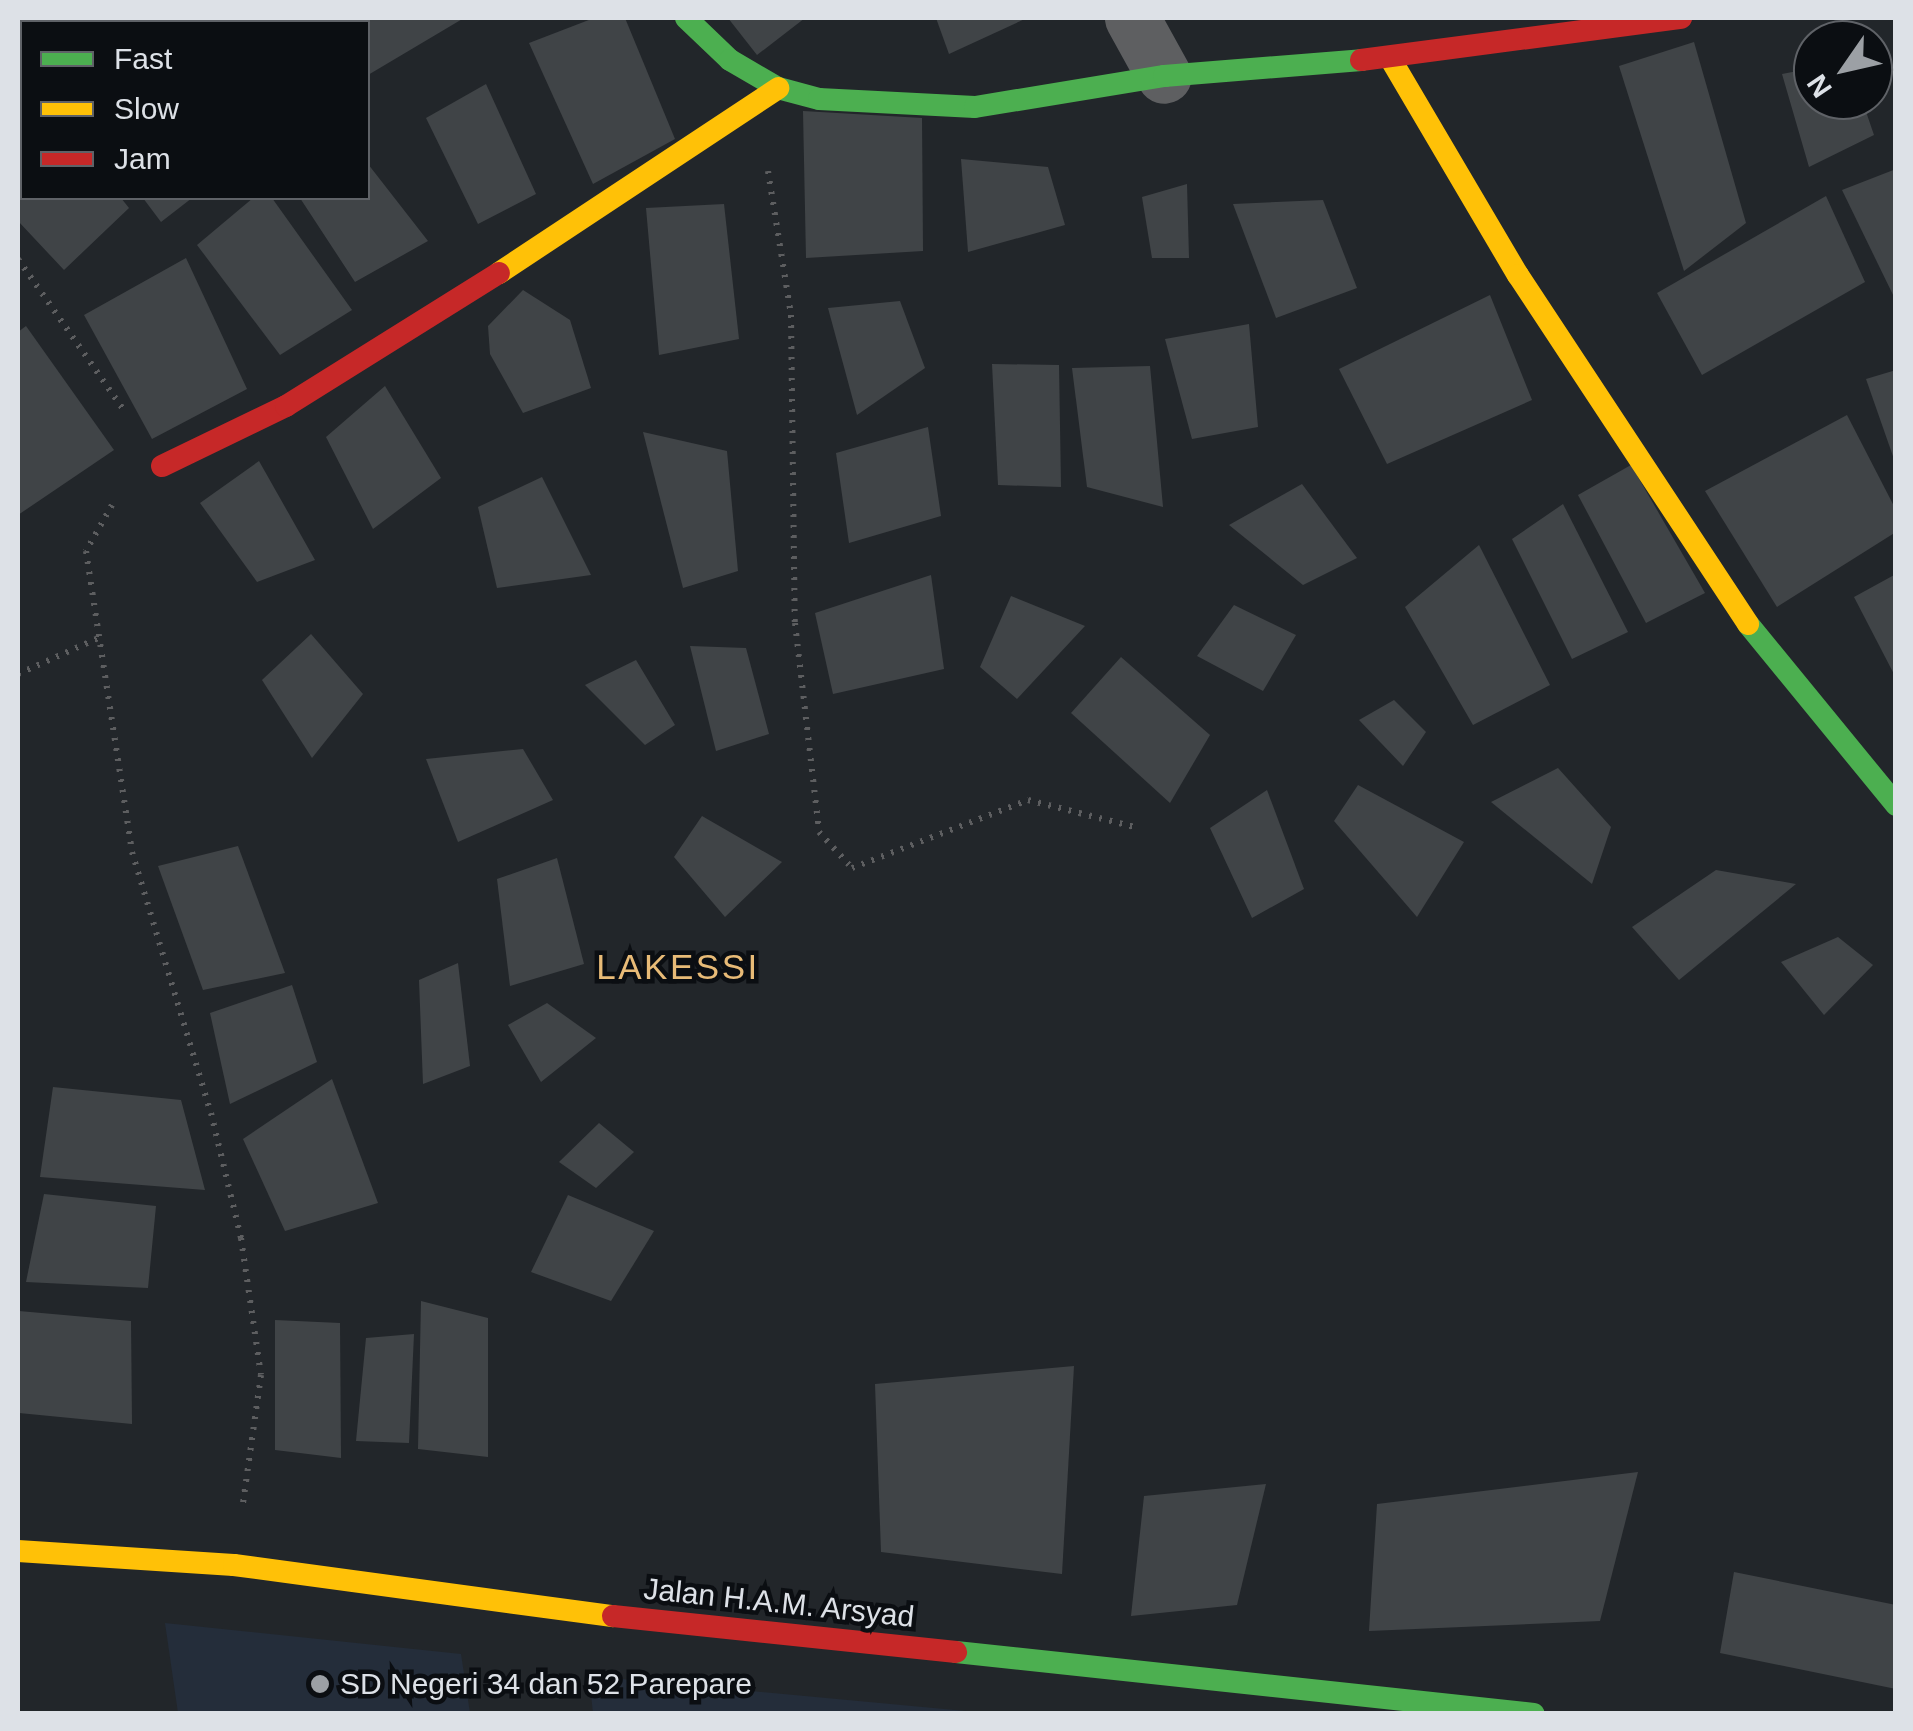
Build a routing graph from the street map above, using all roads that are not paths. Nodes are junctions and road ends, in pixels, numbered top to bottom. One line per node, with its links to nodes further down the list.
1 (686, 18): 7 (main road)
2 (1132, 18): 6 (street)
3 (1682, 18): 4 (main road)
4 (1560, 28): 5 (main road)
5 (1390, 58): 6 (main road); 9 (main road)
6 (1164, 76): 7 (main road)
7 (778, 88): 8 (main road)
8 (162, 466)
9 (1896, 805)
10 (18, 1551): 11 (main road, Jalan H.A.M. Arsyad)
11 (1534, 1714)

